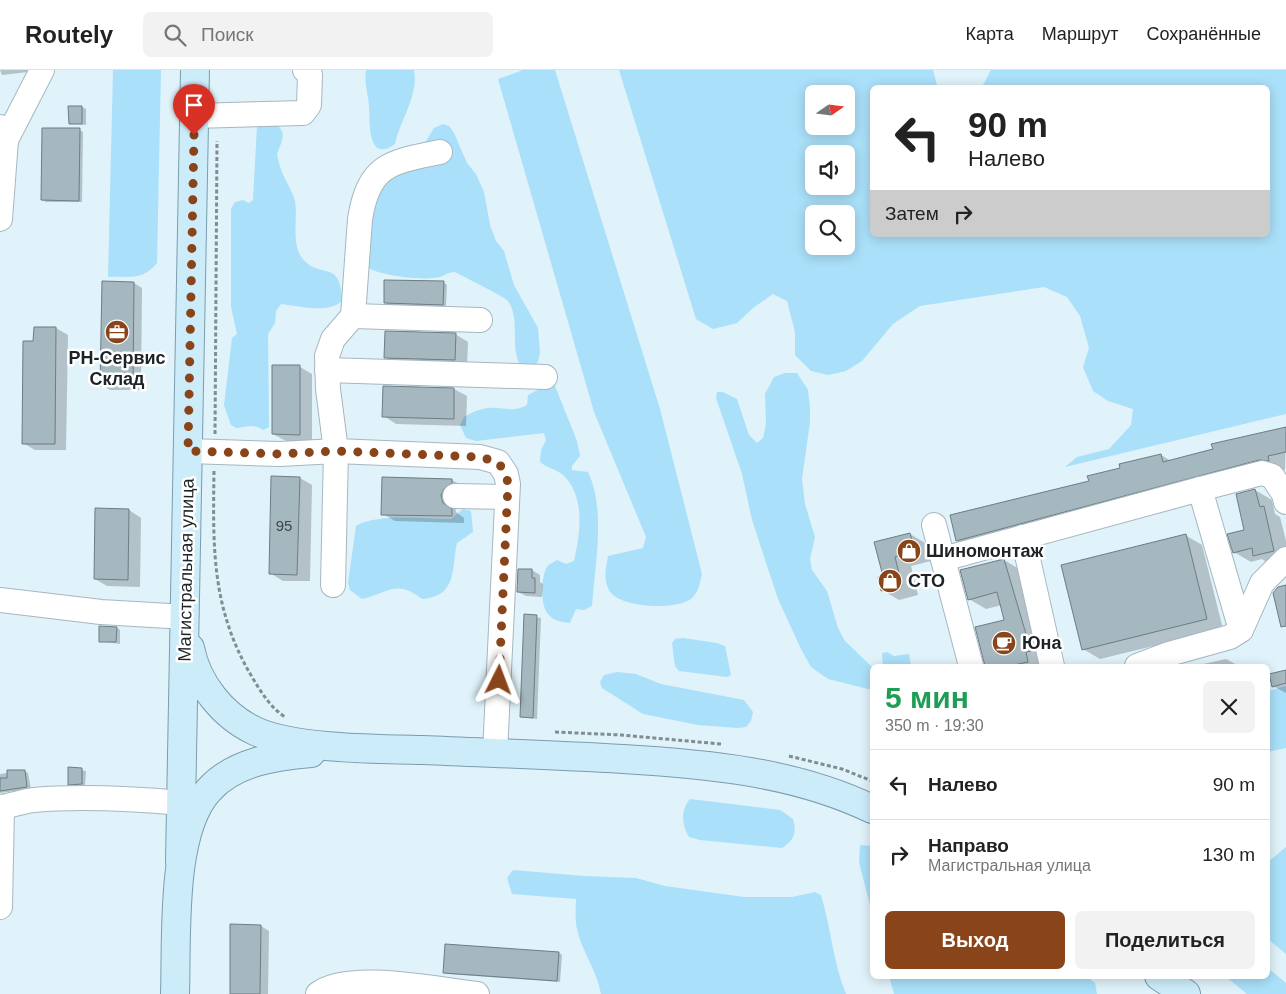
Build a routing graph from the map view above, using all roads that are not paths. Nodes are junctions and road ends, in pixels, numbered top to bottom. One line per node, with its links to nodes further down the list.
1 (42, 70): 5 (lane)
2 (195, 70): 4 (main road, Магистральная улица)
3 (305, 70): 4 (lane)
4 (205, 116): 13 (main road, Магистральная улица)
5 (3, 134): 7 (lane)
6 (440, 152): 8 (lane)
7 (0, 219)
8 (353, 316): 9 (lane); 10 (lane)
9 (480, 320)
10 (327, 370): 11 (lane); 12 (lane)
11 (545, 377)
12 (336, 451): 13 (lane); 16 (lane); 22 (lane)
13 (201, 452): 24 (main road, Магистральная улица)
14 (1200, 489): 17 (lane); 19 (lane); 25 (lane)
15 (455, 496): 16 (lane)
16 (507, 497): 30 (lane)
17 (1286, 502)
18 (934, 525): 20 (lane)
19 (1023, 537): 20 (lane); 27 (lane)
20 (943, 559): 26 (lane)
21 (1286, 559): 25 (lane)
22 (333, 585)
23 (0, 600): 24 (lane)
24 (186, 617): 29 (main road); 31 (main road, Магистральная улица)
25 (1241, 630): 28 (lane)
26 (970, 664)
27 (1052, 664)
28 (1142, 664)
29 (380, 749): 30 (main road); 34 (main road)
30 (495, 753): 33 (main road)
31 (182, 803): 32 (lane); 34 (main road, Магистральная улица)
32 (1, 807): 35 (lane)
33 (870, 808)
34 (180, 861): 38 (main road)
35 (0, 906)
36 (1160, 979): 41 (main road)
37 (1163, 979): 42 (main road)
38 (175, 994)
39 (318, 994): 40 (lane)
40 (477, 994)
41 (1170, 994)
42 (1186, 994)

